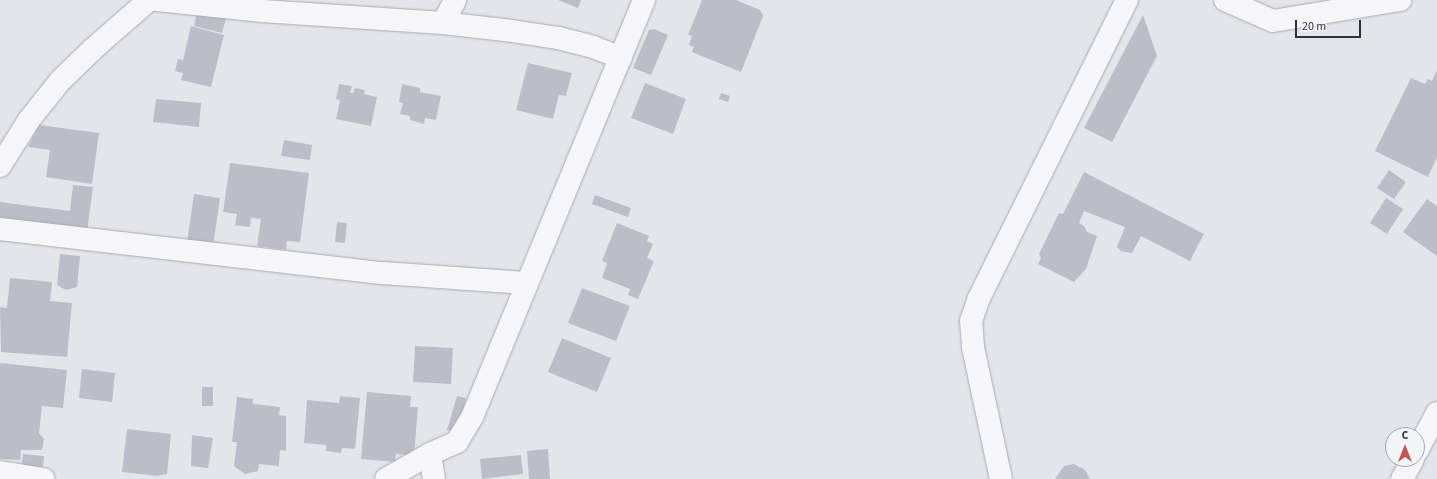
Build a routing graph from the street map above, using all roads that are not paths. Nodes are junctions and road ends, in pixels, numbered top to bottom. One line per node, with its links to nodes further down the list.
1 (149, 0): 10 (street)
2 (157, 0): 8 (street)
3 (456, 0): 8 (street)
4 (644, 0): 9 (street)
5 (1127, 0): 21 (street)
6 (1225, 0): 7 (street)
7 (1400, 0)
8 (444, 23): 9 (street)
9 (621, 58): 12 (street)
10 (0, 166)
11 (0, 229): 12 (street)
12 (526, 283): 15 (street)
13 (1437, 413): 14 (street)
14 (1425, 436)
15 (430, 454): 19 (street); 20 (street)
16 (1409, 467): 22 (street)
17 (0, 472): 18 (street)
18 (44, 479)
19 (386, 479)
20 (434, 479)
21 (1001, 479)
22 (1402, 479)

